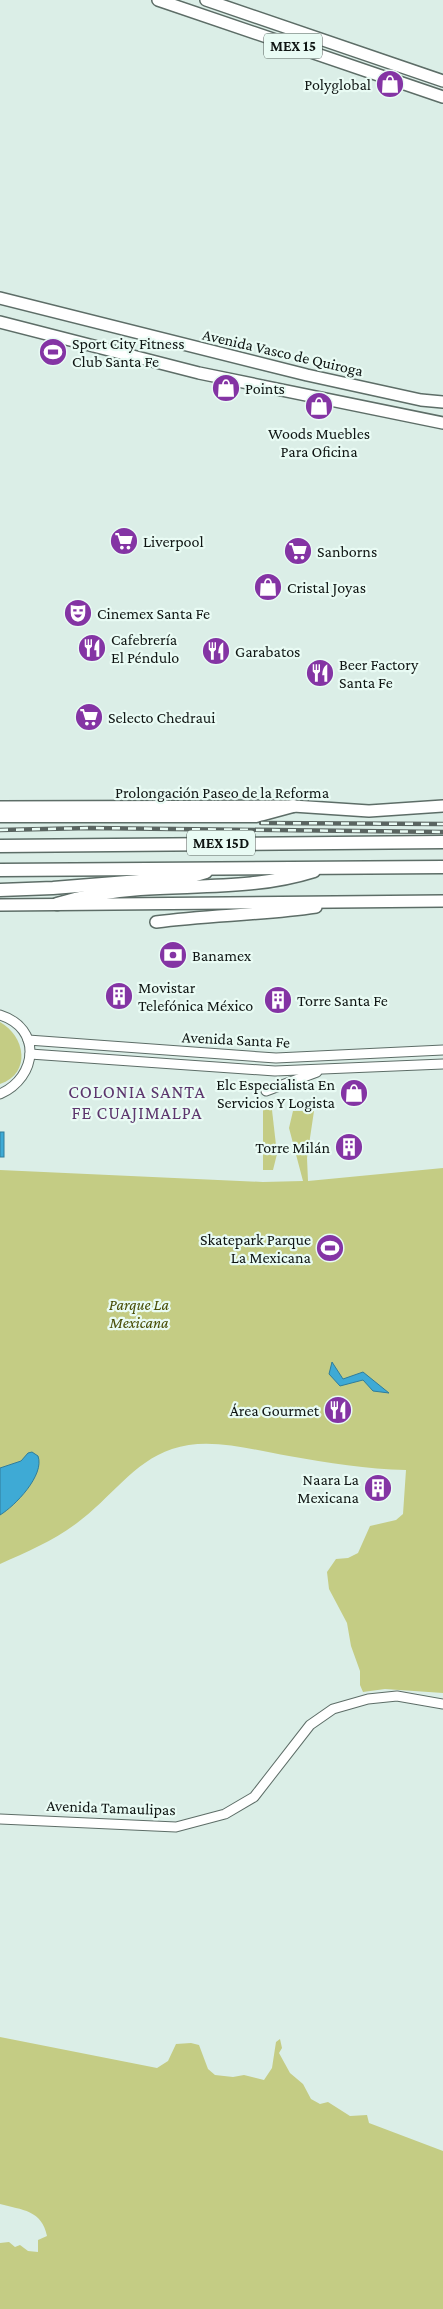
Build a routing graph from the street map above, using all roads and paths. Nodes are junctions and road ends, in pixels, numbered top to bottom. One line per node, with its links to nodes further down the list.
1 (158, 0): 4 (main road, MEX 15)
2 (206, 0): 3 (main road, MEX 15)
3 (443, 81)
4 (443, 97)
5 (0, 298): 7 (main road, Avenida Vasco de Quiroga)
6 (0, 322): 8 (main road)
7 (443, 402)
8 (443, 423)
9 (294, 806): 10 (main road, Prolongación Paseo de la Reforma); 11 (main road, Prolongación Paseo de la Reforma); 12 (highway)
10 (443, 806)
11 (0, 807)
12 (0, 816)
13 (443, 842): 14 (highway, MEX 15D)
14 (0, 846)
15 (224, 867): 16 (highway, MEX 15D); 18 (highway, MEX 15D); 19 (highway)
16 (327, 867): 17 (highway, MEX 15D); 22 (highway)
17 (443, 868)
18 (0, 870)
19 (0, 890)
20 (357, 900): 21 (main road); 22 (main road); 24 (main road)
21 (443, 901)
22 (57, 904): 23 (main road)
23 (0, 905)
24 (156, 922)
25 (0, 1015): 26 (street)
26 (28, 1040): 27 (street, Avenida Santa Fe); 28 (street)
27 (443, 1050)
28 (30, 1054): 30 (street, Avenida Santa Fe); 32 (street)
29 (443, 1064): 30 (street, Avenida Santa Fe)
30 (325, 1068): 31 (street)
31 (266, 1091)
32 (0, 1094)
33 (443, 1704): 34 (street, Avenida Tamaulipas)
34 (0, 1819)

